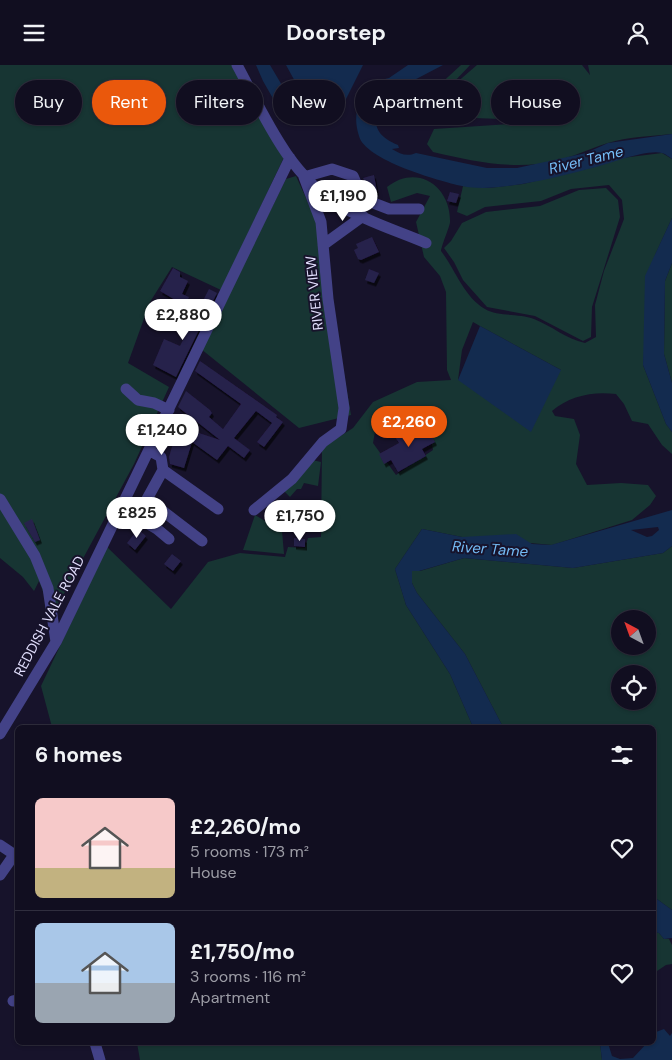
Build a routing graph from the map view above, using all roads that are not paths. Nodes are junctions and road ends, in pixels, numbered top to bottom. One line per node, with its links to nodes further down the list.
1 (238, 65): 2 (street)
2 (290, 159): 3 (street); 9 (street, REDDISH VALE ROAD)
3 (304, 177): 4 (street); 5 (street); 7 (street, RIVER VIEW)
4 (419, 209)
5 (363, 216): 6 (street); 7 (street)
6 (426, 243)
7 (324, 245): 15 (street, RIVER VIEW)
8 (126, 389): 9 (street)
9 (169, 409): 10 (street, REDDISH VALE ROAD)
10 (150, 451): 11 (street); 13 (street, REDDISH VALE ROAD)
11 (162, 470): 14 (street); 17 (street)
12 (0, 499): 18 (street)
13 (122, 508): 16 (street); 18 (street, REDDISH VALE ROAD)
14 (218, 509)
15 (254, 511)
16 (168, 539)
17 (202, 541)
18 (56, 641): 19 (street, REDDISH VALE ROAD)
19 (0, 734)
20 (0, 845): 21 (street)
21 (15, 855)
22 (15, 857): 23 (street)
23 (0, 875)
24 (96, 1045): 25 (street)
25 (100, 1060)

